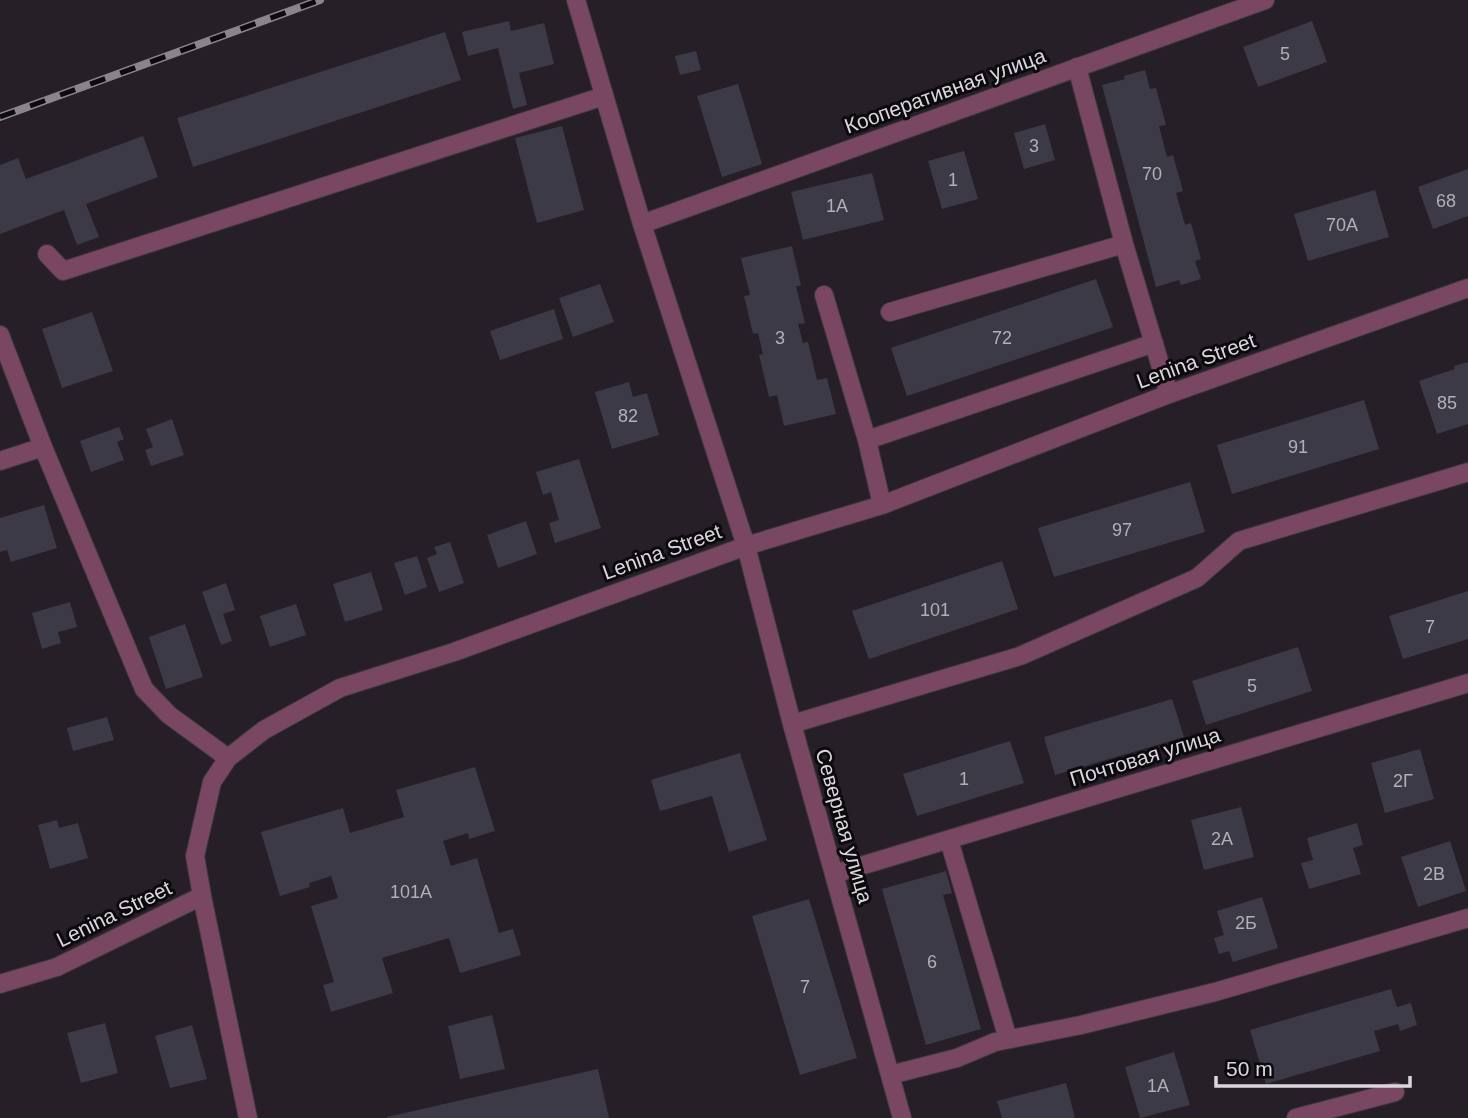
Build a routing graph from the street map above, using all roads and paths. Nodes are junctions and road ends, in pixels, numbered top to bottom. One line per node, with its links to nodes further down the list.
1 (576, 0): 4 (street, Северная улица)
2 (1265, 0): 3 (street, Кооперативная улица)
3 (1077, 67): 5 (street, Кооперативная улица); 6 (street)
4 (604, 96): 5 (street, Северная улица); 7 (street)
5 (642, 224): 19 (street, Северная улица)
6 (1124, 244): 10 (street); 12 (street)
7 (47, 254)
8 (1468, 288): 13 (street, Lenina Street)
9 (824, 295): 14 (street)
10 (890, 313)
11 (0, 335): 15 (street)
12 (1154, 344): 13 (street); 14 (street)
13 (1169, 394): 18 (street, Lenina Street)
14 (867, 440): 18 (street)
15 (43, 447): 16 (street); 22 (street)
16 (0, 461)
17 (1468, 472): 21 (street)
18 (882, 505): 19 (street, Lenina Street)
19 (746, 546): 21 (street, Северная улица); 22 (street, Lenina Street)
20 (1468, 683): 23 (street, Почтовая улица)
21 (792, 724): 24 (street, Северная улица)
22 (228, 758): 25 (street, Lenina Street)
23 (949, 840): 24 (street, Почтовая улица); 28 (street)
24 (834, 874): 29 (street, Северная улица)
25 (202, 896): 27 (street, Lenina Street); 31 (street)
26 (1468, 918): 28 (street)
27 (0, 984)
28 (1008, 1039): 29 (street)
29 (890, 1075): 32 (street, Северная улица)
30 (1395, 1092): 33 (street)
31 (248, 1118)
32 (902, 1118)
33 (1296, 1118)

